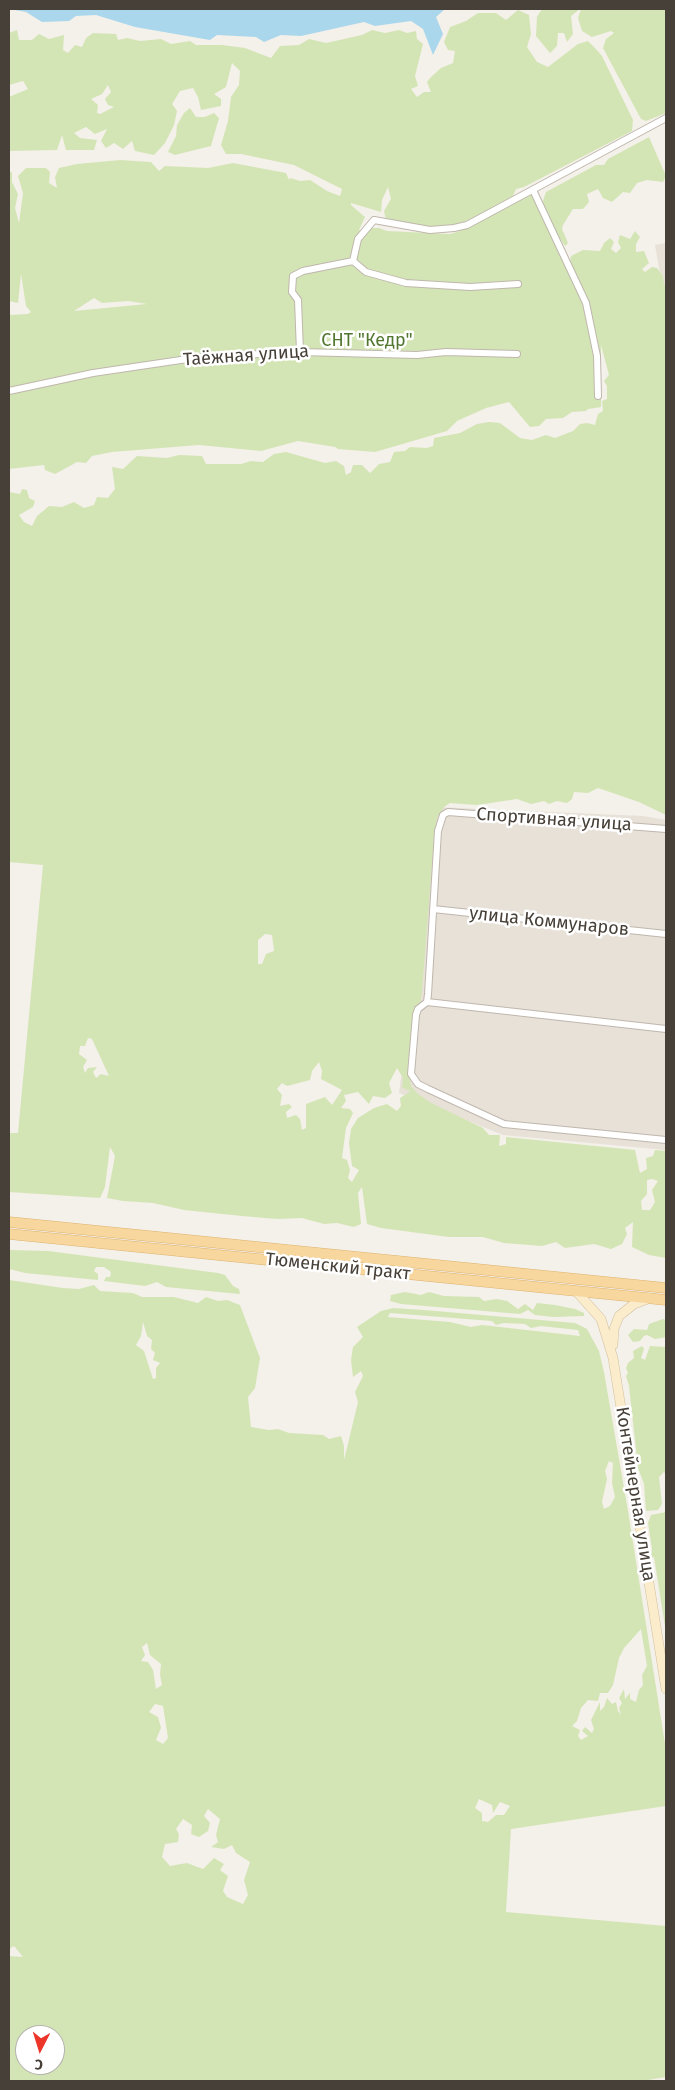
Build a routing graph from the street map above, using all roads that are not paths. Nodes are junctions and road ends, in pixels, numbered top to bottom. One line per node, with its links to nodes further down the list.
1 (666, 118): 2 (street)
2 (536, 188): 3 (street); 8 (street)
3 (353, 261): 4 (street); 5 (street)
4 (518, 284)
5 (300, 352): 6 (street, Таёжная улица); 7 (street, Таёжная улица)
6 (517, 354)
7 (9, 391)
8 (598, 396)
9 (666, 830): 10 (street, Спортивная улица)
10 (433, 909): 11 (street, улица Коммунаров); 12 (street)
11 (666, 934)
12 (426, 1002): 13 (street); 14 (street)
13 (666, 1029)
14 (666, 1140)
15 (9, 1222): 17 (main road, Тюменский тракт)
16 (9, 1234): 18 (main road, Тюменский тракт)
17 (666, 1288)
18 (576, 1291): 19 (main road, Тюменский тракт); 21 (street, Контейнерная улица)
19 (650, 1298): 20 (main road, Тюменский тракт); 21 (street, Контейнерная улица)
20 (666, 1300)
21 (613, 1358): 22 (street, Контейнерная улица)
22 (666, 1689)

